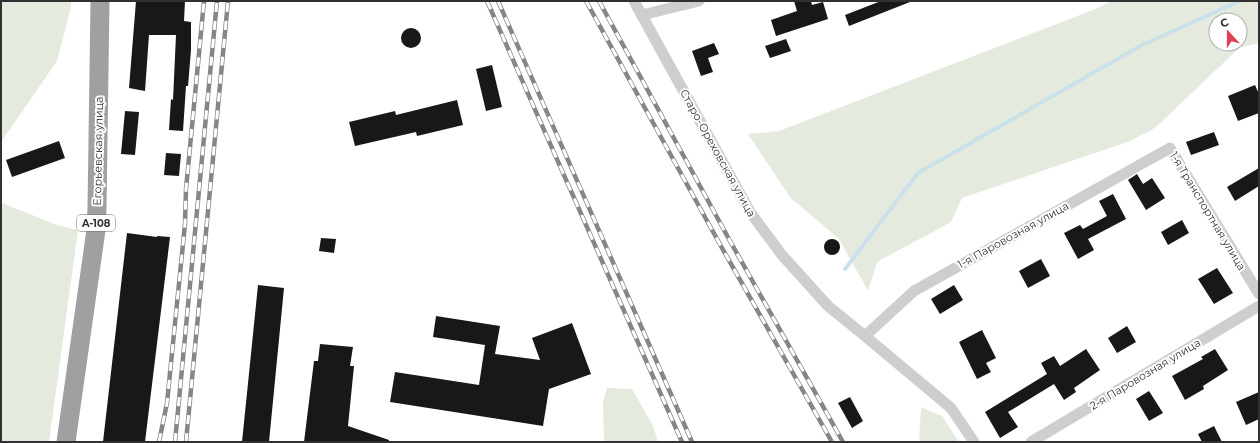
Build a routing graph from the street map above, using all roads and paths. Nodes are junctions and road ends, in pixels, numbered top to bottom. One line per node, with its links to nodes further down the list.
1 (100, 1): 9 (highway, Егорьевская улица / А-108)
2 (634, 1): 4 (street, Старо-Ореховская улица)
3 (699, 1): 4 (street)
4 (642, 15): 8 (street, Старо-Ореховская улица)
5 (1170, 148): 6 (street, 1-я Транспортная улица); 8 (street, 1-я Паровозная улица)
6 (1259, 294)
7 (1259, 306): 11 (street, 2-я Паровозная улица)
8 (865, 336): 10 (street, Старо-Ореховская улица)
9 (66, 442)
10 (974, 442)
11 (1031, 442)

